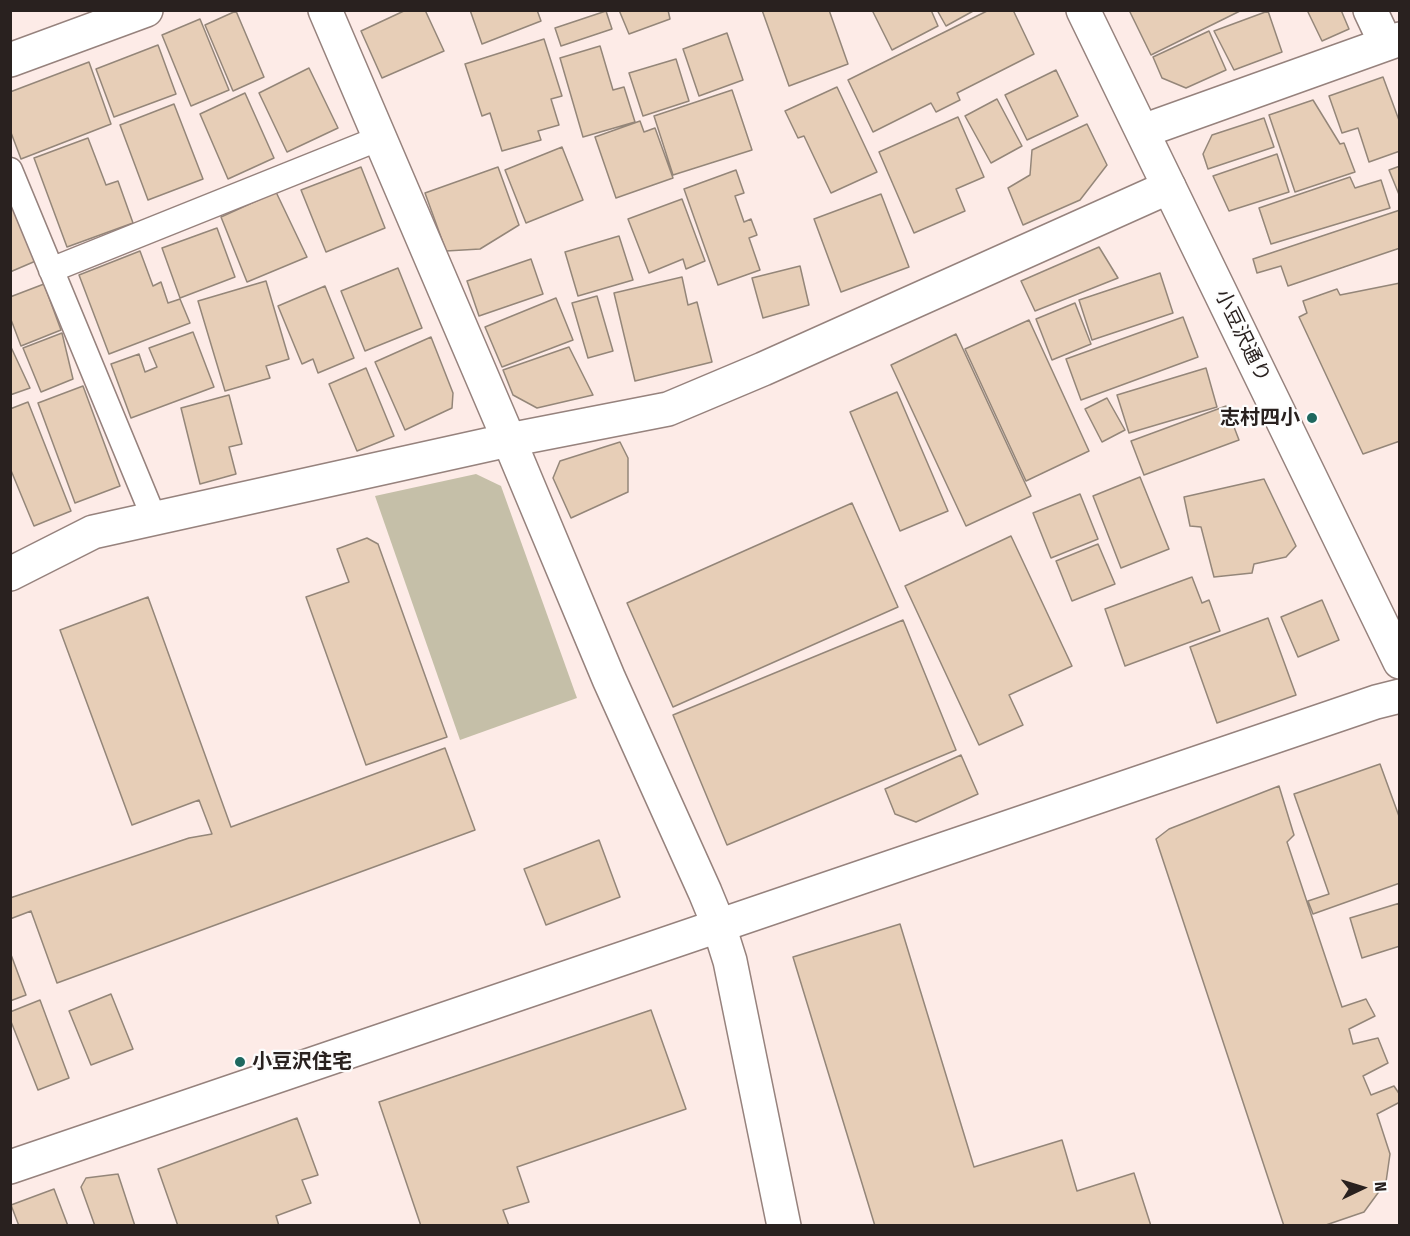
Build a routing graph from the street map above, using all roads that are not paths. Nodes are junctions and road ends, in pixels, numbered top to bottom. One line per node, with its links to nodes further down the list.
1 (146, 10): 6 (street)
2 (325, 10): 8 (street)
3 (1083, 10): 7 (street, 小豆沢通り)
4 (1370, 10): 5 (street)
5 (1393, 41): 7 (street)
6 (10, 60)
7 (1143, 131): 10 (street, 小豆沢通り)
8 (380, 138): 11 (lane); 12 (street)
9 (10, 170): 11 (lane)
10 (1169, 187): 12 (street); 15 (street, 小豆沢通り)
11 (51, 270): 13 (lane)
12 (509, 440): 13 (street); 17 (street)
13 (154, 518): 14 (street)
14 (10, 574)
15 (1400, 662)
16 (1400, 696): 17 (street)
17 (719, 926): 18 (street); 19 (street)
18 (10, 1167)
19 (784, 1226)

